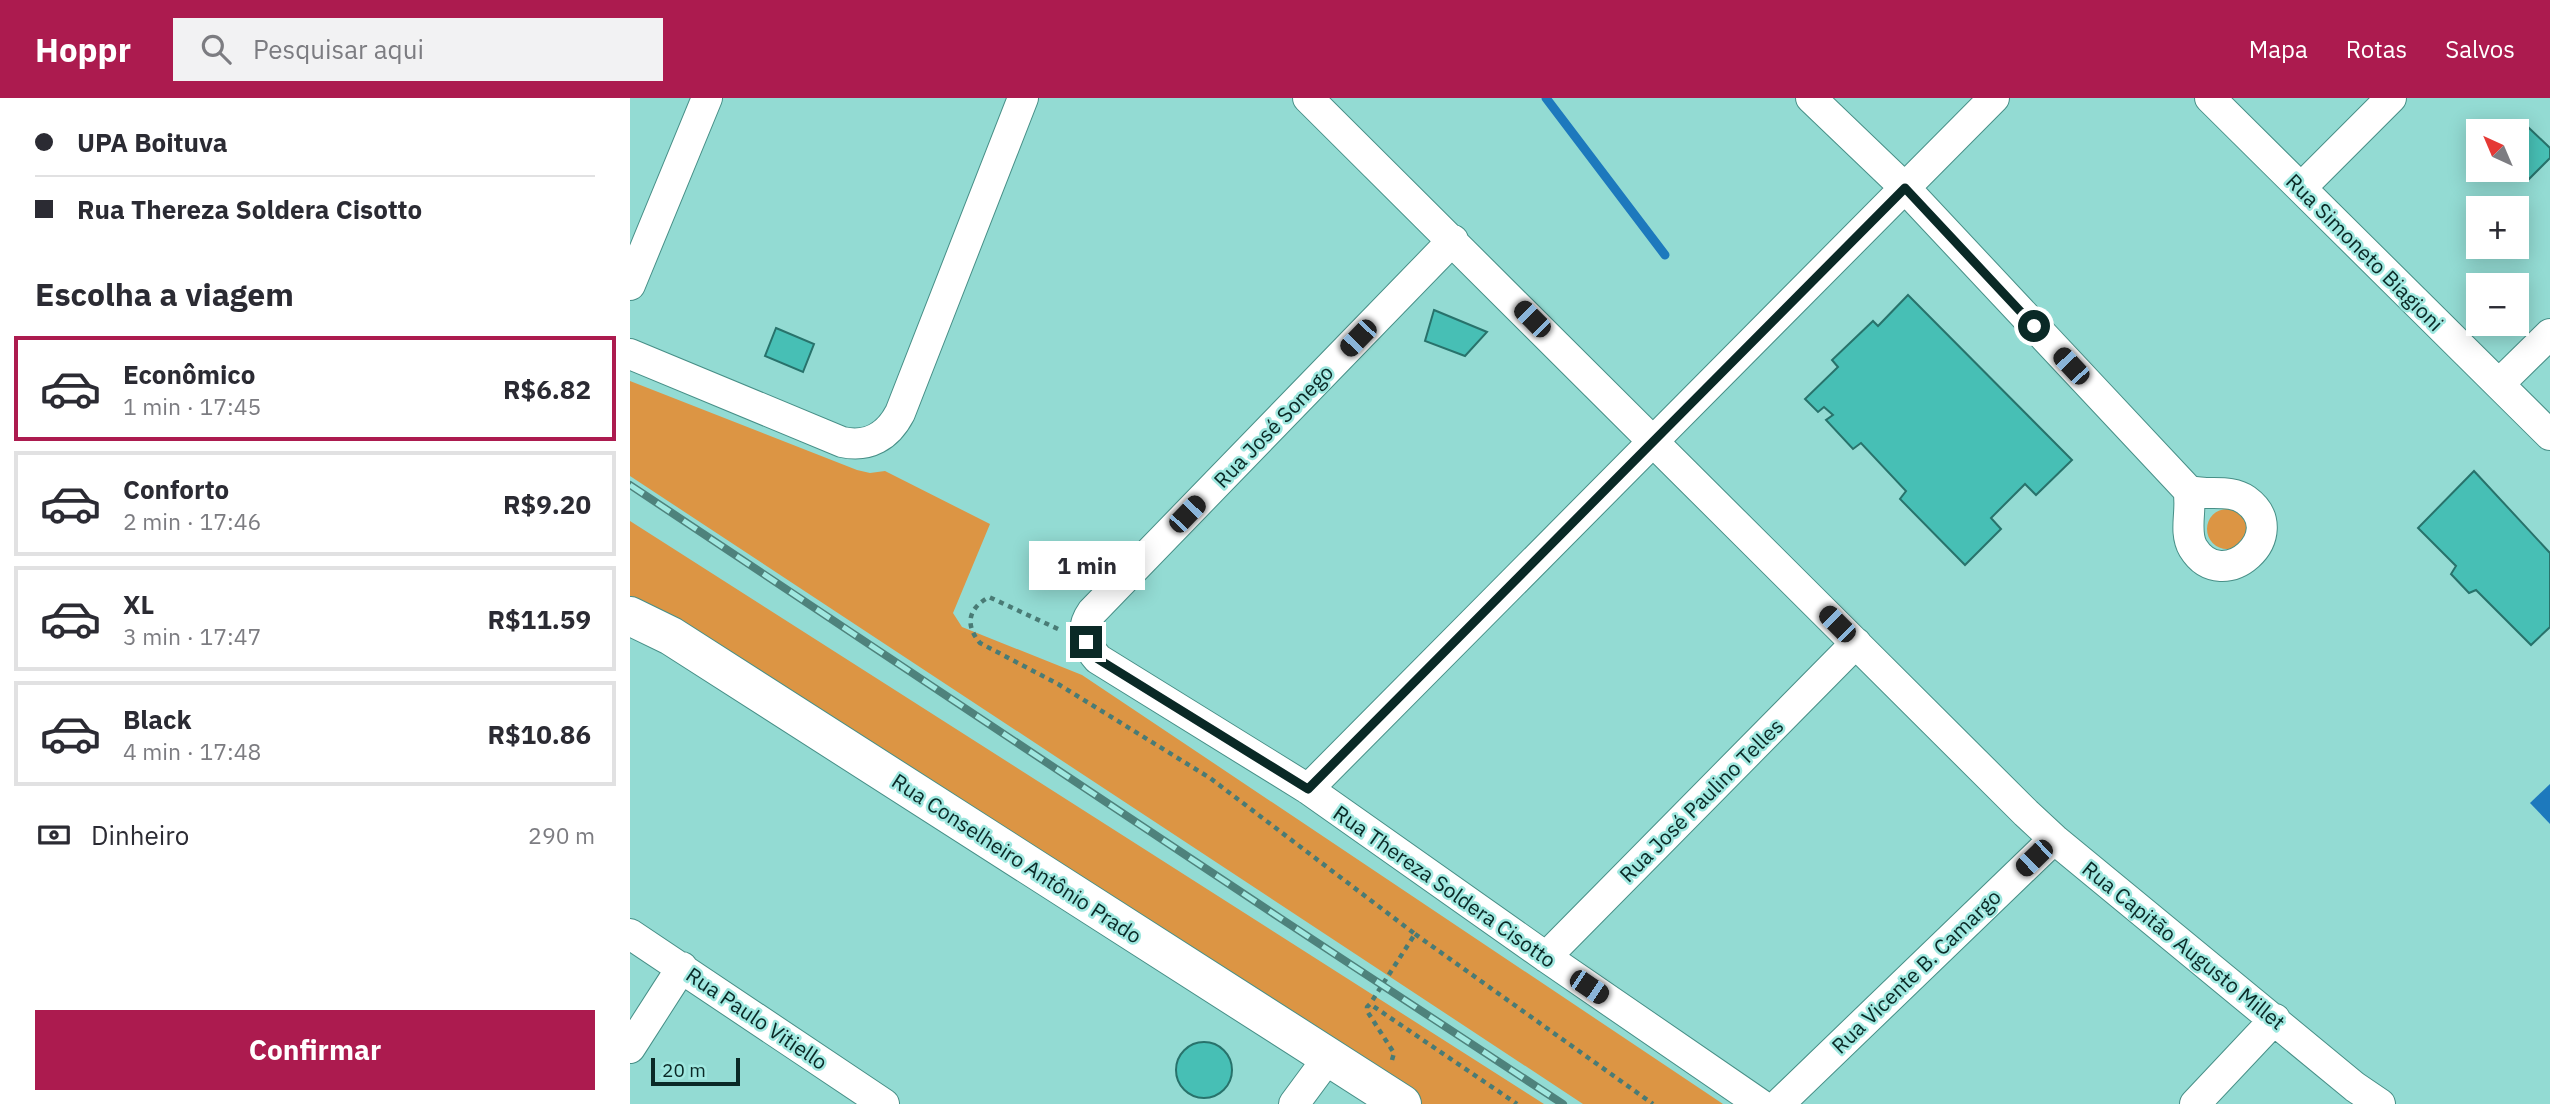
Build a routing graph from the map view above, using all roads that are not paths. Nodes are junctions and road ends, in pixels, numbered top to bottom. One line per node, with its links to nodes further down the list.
1 (708, 98): 11 (street)
2 (1023, 98): 13 (street)
3 (1308, 98): 10 (street, Rua Capitão Augusto Millet)
4 (1811, 98): 8 (street)
5 (1994, 98): 8 (street)
6 (2210, 98): 9 (street, Rua Simoneto Biagioni)
7 (2391, 98): 9 (street)
8 (1905, 188): 16 (street); 17 (street)
9 (2301, 188): 14 (street, Rua Simoneto Biagioni)
10 (1453, 240): 16 (street, Rua Capitão Augusto Millet); 19 (street, Rua José Sonego)
11 (630, 285)
12 (2550, 334): 14 (street)
13 (633, 356)
14 (2499, 384): 15 (street, Rua Simoneto Biagioni)
15 (2550, 435)
16 (1652, 442): 20 (street, Rua Capitão Augusto Millet); 21 (street)
17 (2188, 490)
18 (630, 616): 28 (main road, Rua Conselheiro Antônio Prado)
19 (1086, 642): 21 (street, Rua Thereza Soldera Cisotto)
20 (1856, 643): 22 (street, Rua Capitão Augusto Millet); 24 (street, Rua José Paulino Telles)
21 (1308, 789): 24 (street, Rua Thereza Soldera Cisotto)
22 (2054, 839): 26 (street, Rua Capitão Augusto Millet); 33 (street, Rua Vicente B. Camargo)
23 (630, 934): 25 (street, Rua Paulo Vitiello)
24 (1546, 957): 32 (street, Rua Thereza Soldera Cisotto)
25 (682, 967): 27 (street); 30 (street, Rua Paulo Vitiello)
26 (2275, 1019): 34 (street); 35 (street, Rua Capitão Augusto Millet)
27 (630, 1048)
28 (1328, 1058): 29 (main road, Rua Conselheiro Antônio Prado); 31 (street)
29 (1387, 1095)
30 (884, 1104)
31 (1294, 1104)
32 (1760, 1104)
33 (1779, 1104)
34 (2195, 1104)
35 (2380, 1104)

